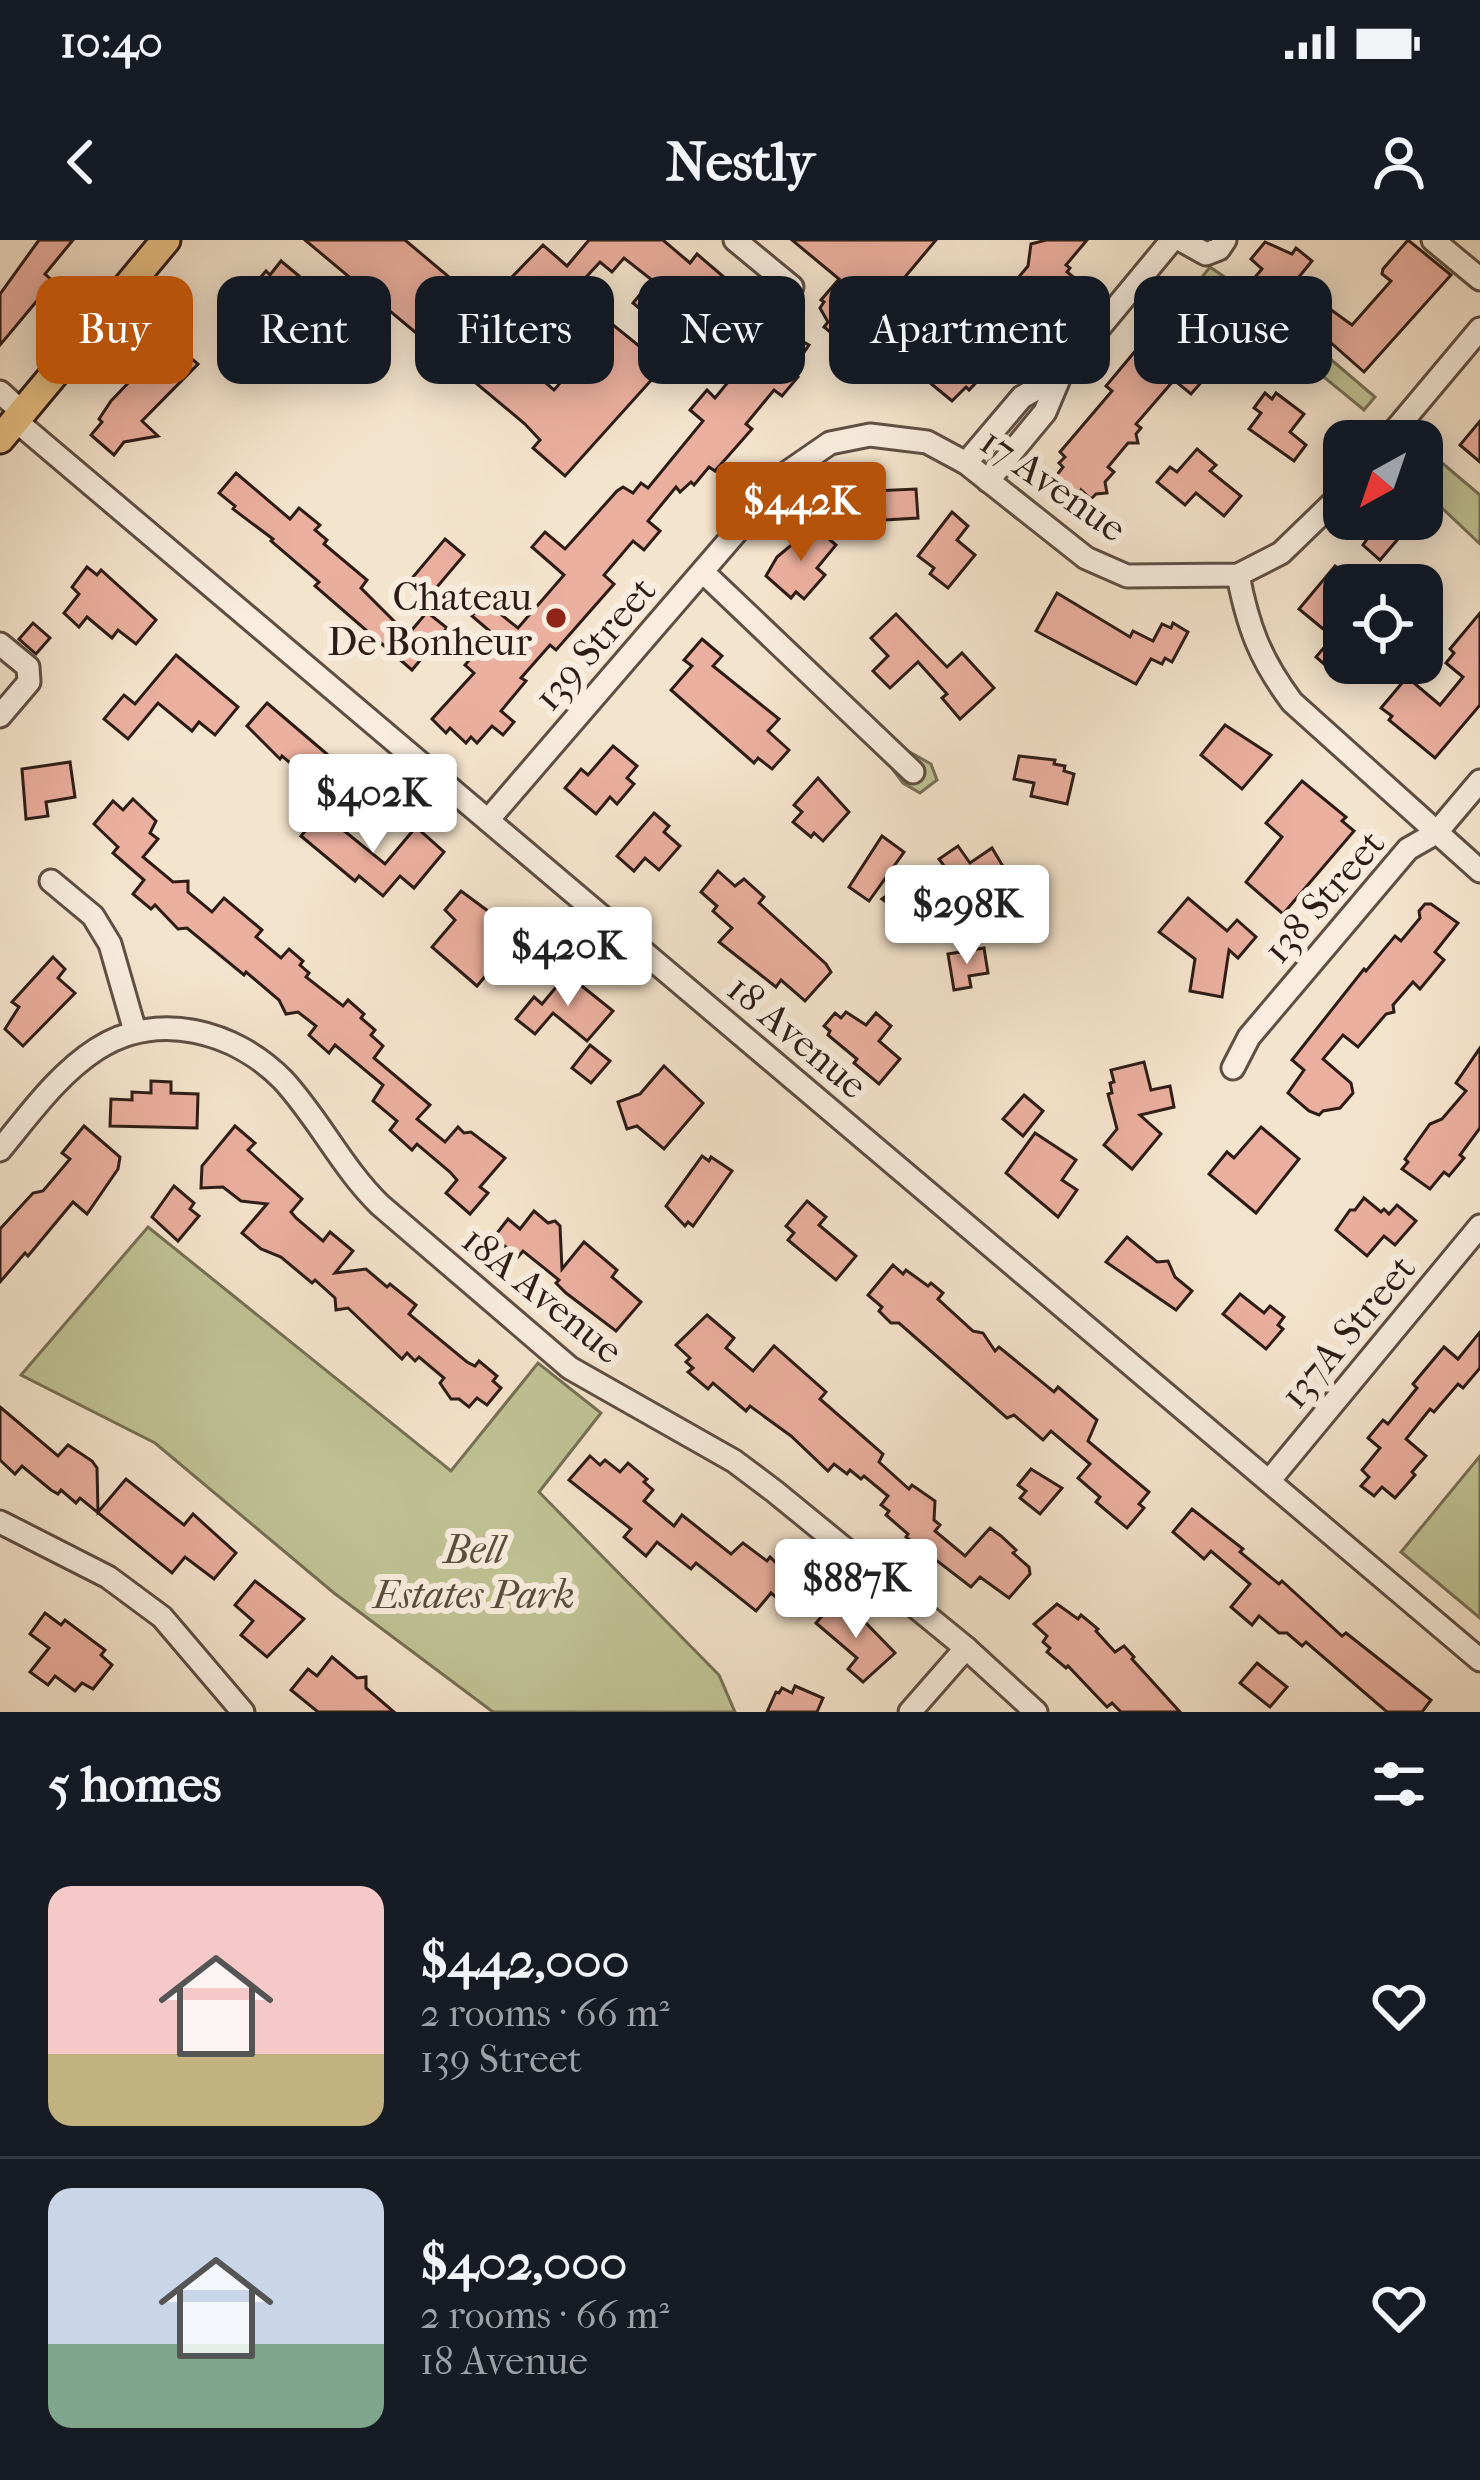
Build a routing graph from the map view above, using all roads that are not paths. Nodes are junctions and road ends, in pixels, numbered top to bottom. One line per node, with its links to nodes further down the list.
1 (166, 240): 14 (main road)
2 (735, 240): 6 (street)
3 (1177, 240): 4 (street); 8 (street)
4 (1225, 240)
5 (1433, 240): 7 (street)
6 (779, 276)
7 (1480, 280)
8 (1110, 317)
9 (1480, 329): 13 (street)
10 (1044, 384): 16 (street)
11 (1057, 384): 17 (street)
12 (0, 392): 14 (street, 18 Avenue)
13 (1404, 420)
14 (12, 424): 25 (street, 18 Avenue)
15 (870, 435): 16 (street, 17 Avenue); 19 (street, 139 Street)
16 (967, 464): 17 (street, 17 Avenue)
17 (988, 481): 20 (street, 17 Avenue)
18 (1323, 513): 20 (street)
19 (703, 572): 23 (street); 25 (street, 139 Street)
20 (1238, 575): 26 (street)
21 (0, 644): 22 (street)
22 (0, 716)
23 (913, 772)
24 (1480, 782): 26 (street, 138 Street)
25 (488, 820): 33 (street, 18 Avenue)
26 (1436, 833): 27 (street); 30 (street, 138 Street)
27 (1480, 871)
28 (50, 881): 29 (street)
29 (135, 1031): 31 (street); 35 (street, 18A Avenue)
30 (1233, 1068)
31 (0, 1150)
32 (1480, 1226): 33 (street, 137A Street)
33 (1270, 1481): 36 (street, 18 Avenue)
34 (0, 1522): 37 (street)
35 (966, 1648): 38 (street); 39 (street, 18A Avenue)
36 (1480, 1660)
37 (243, 1712)
38 (910, 1712)
39 (1036, 1712)

